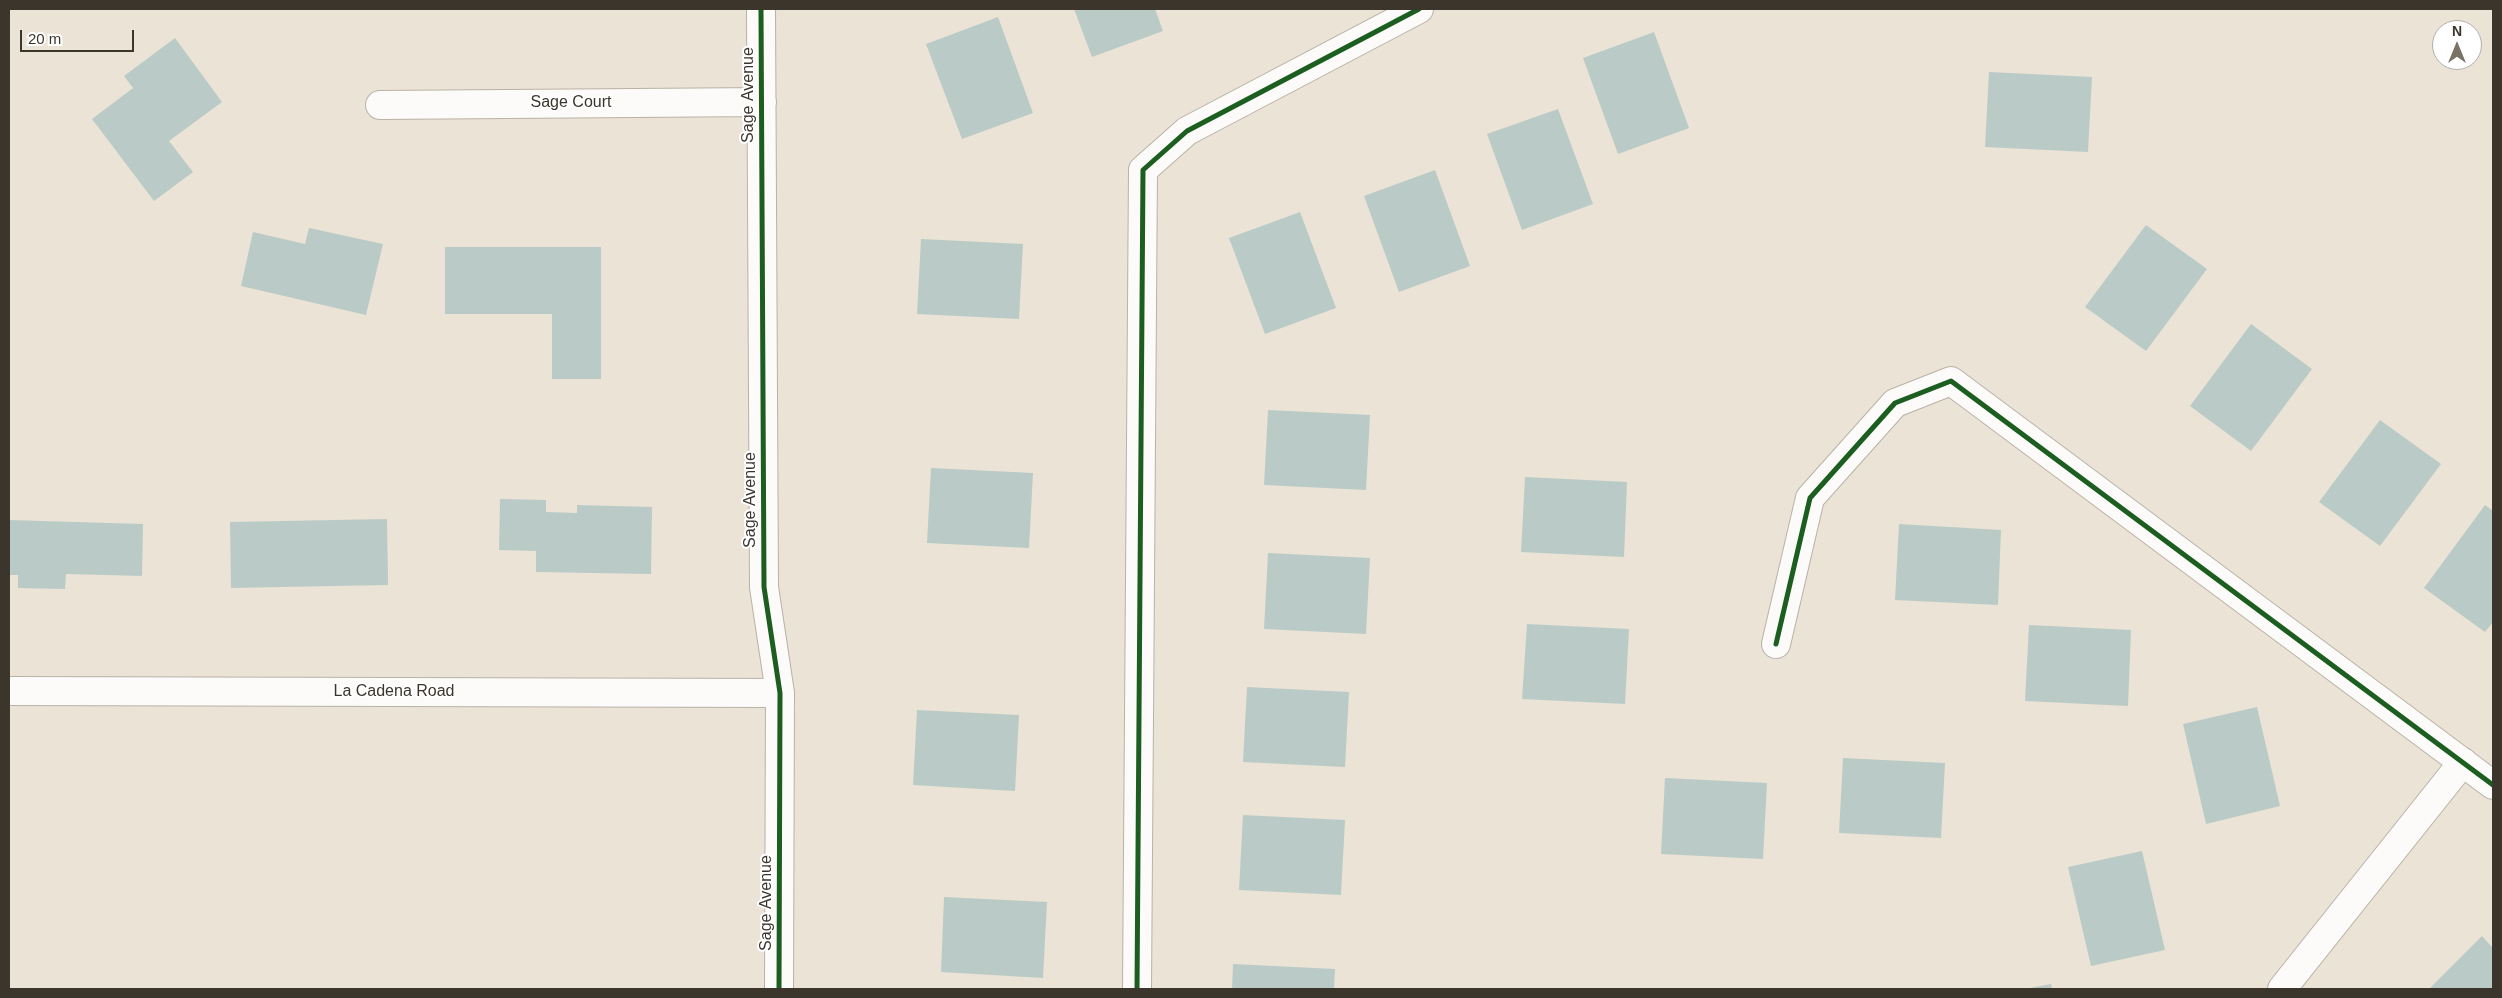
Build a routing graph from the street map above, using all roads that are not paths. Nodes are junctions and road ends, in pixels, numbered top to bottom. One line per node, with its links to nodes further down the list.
1 (761, 9): 3 (street, Sage Avenue)
2 (1418, 9): 11 (street)
3 (762, 102): 4 (street, Sage Court); 7 (street, Sage Avenue)
4 (380, 105)
5 (1776, 644): 8 (street)
6 (9, 691): 7 (street, La Cadena Road)
7 (780, 693): 10 (street, Sage Avenue)
8 (2463, 762): 9 (street); 12 (street)
9 (2493, 785)
10 (779, 989)
11 (1137, 989)
12 (2282, 989)

